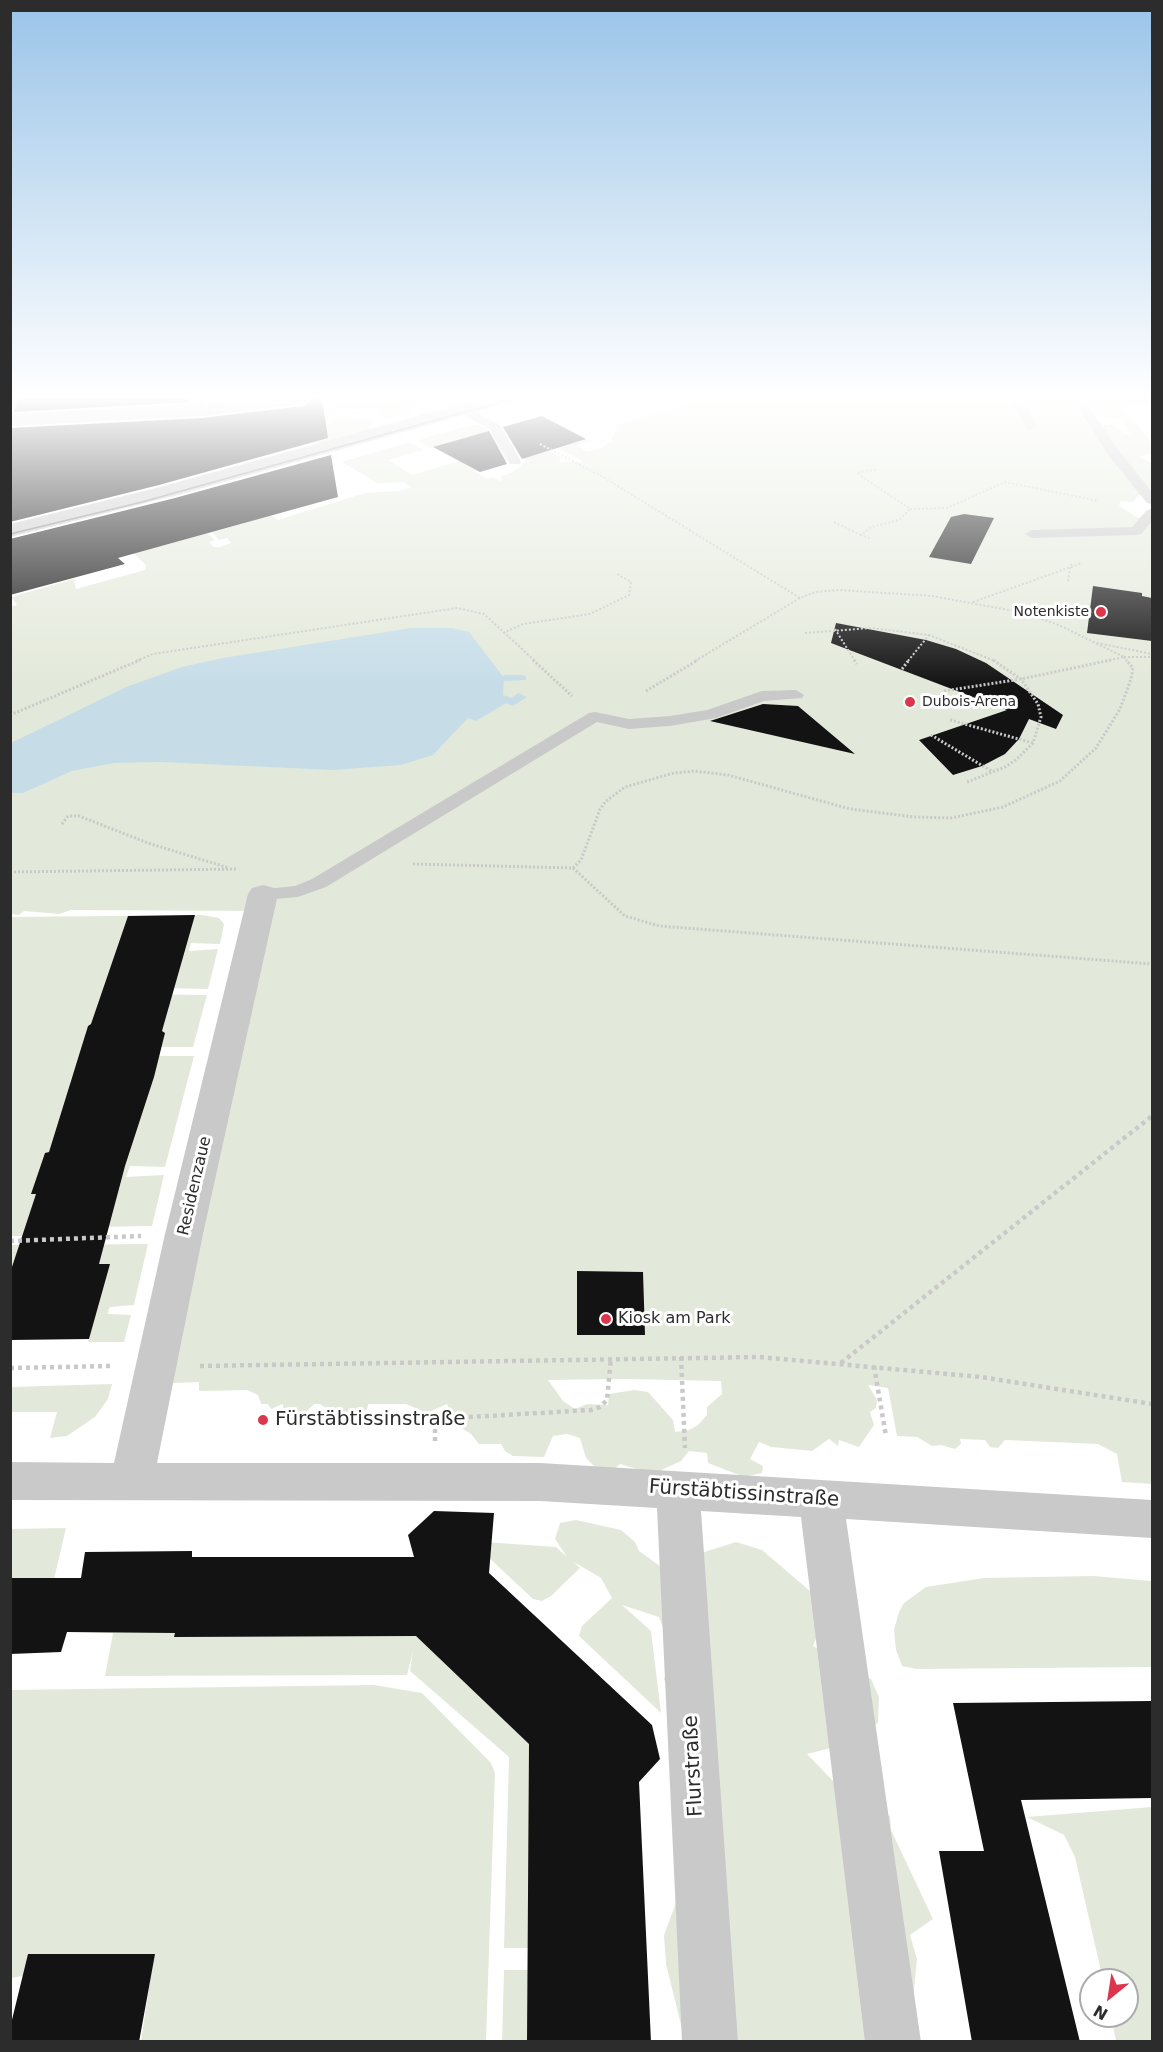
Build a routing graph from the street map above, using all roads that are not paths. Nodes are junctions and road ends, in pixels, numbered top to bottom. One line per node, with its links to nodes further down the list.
1 (160, 494): 3 (street)
2 (1152, 513): 4 (lane)
3 (10, 531)
4 (1032, 534)
5 (796, 695): 6 (lane)
6 (263, 894): 7 (street, Residenzaue)
7 (132, 1479): 8 (street, Fürstäbtissinstraße); 9 (street, Fürstäbtissinstraße)
8 (10, 1481)
9 (678, 1490): 10 (street, Fürstäbtissinstraße); 12 (street, Flurstraße)
10 (820, 1499): 11 (street, Fürstäbtissinstraße); 13 (street)
11 (1152, 1519)
12 (710, 2042)
13 (893, 2042)

